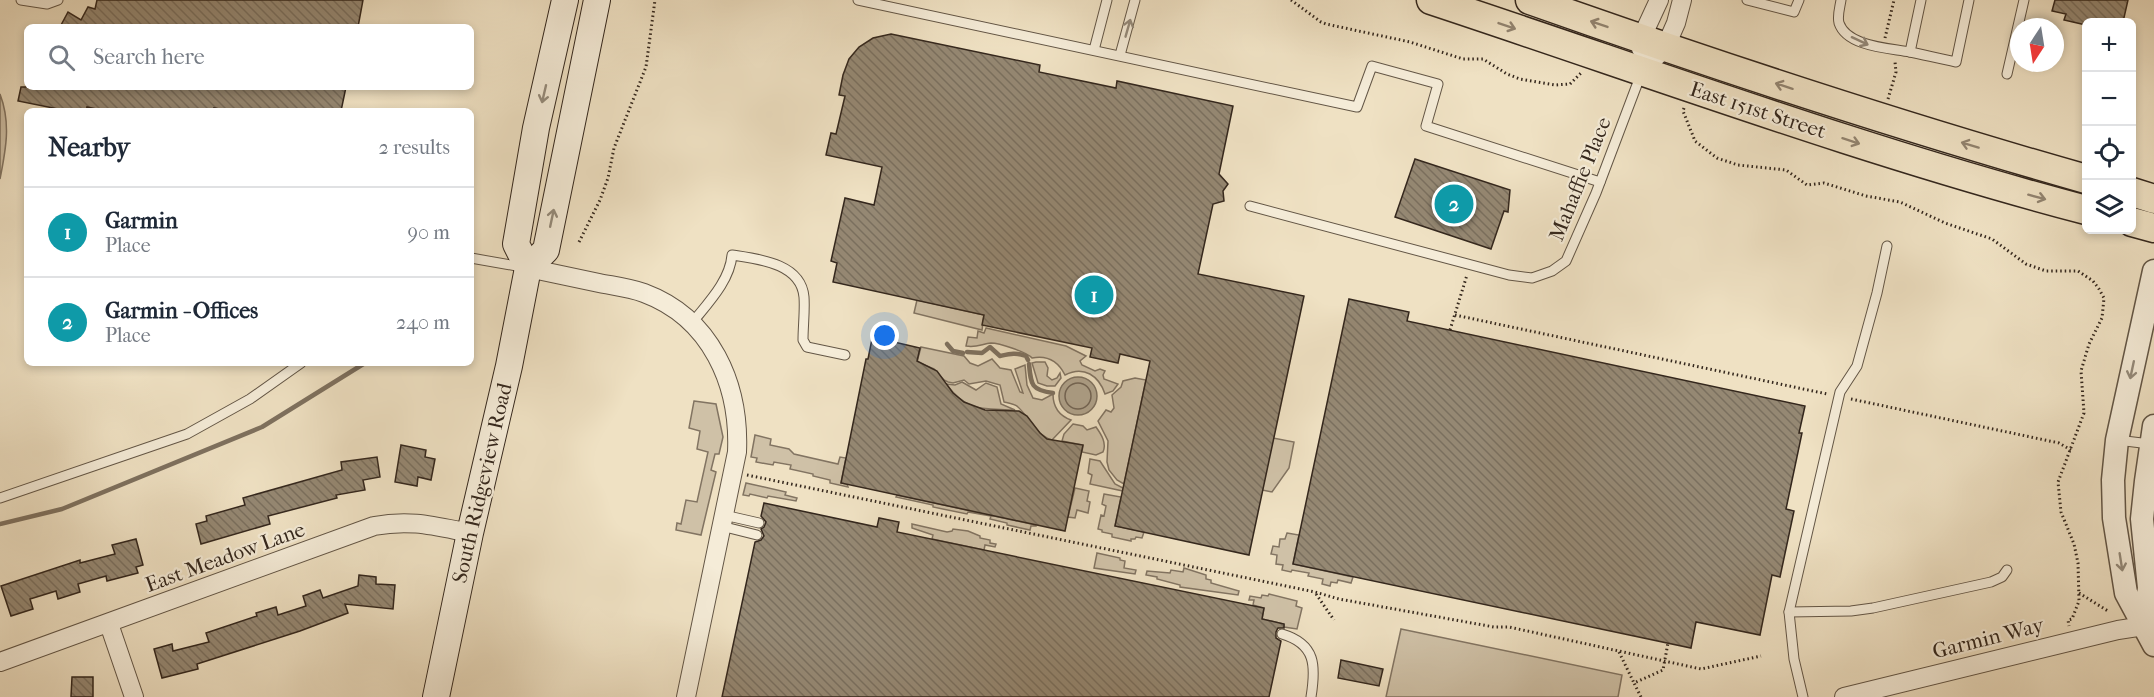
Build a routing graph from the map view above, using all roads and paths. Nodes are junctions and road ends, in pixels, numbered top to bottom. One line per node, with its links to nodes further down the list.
1 (21, 0): 2 (lane)
2 (58, 0)
3 (565, 0): 40 (main road, one-way to 40)
4 (597, 0): 40 (main road, South Ridgeview Road, one-way to 4)
5 (655, 0): 36 (path)
6 (858, 0): 21 (lane)
7 (1107, 0): 21 (lane)
8 (1135, 0): 23 (lane, one-way to 8)
9 (1291, 0): 24 (path)
10 (1431, 0): 25 (main road, East 151st Street, one-way to 25)
11 (1530, 0): 20 (main road, East 151st Street, one-way to 11)
12 (1659, 0): 20 (street)
13 (1682, 0): 20 (street)
14 (1747, 0): 15 (lane)
15 (1799, 0)
16 (1841, 0): 22 (lane, one-way to 22)
17 (1922, 0): 22 (lane)
18 (1970, 0): 22 (lane)
19 (2024, 0): 26 (lane)
20 (1653, 43): 25 (street); 28 (main road, East 151st Street, one-way to 20)
21 (1094, 50): 23 (lane)
22 (1910, 52)
23 (1120, 55): 29 (lane)
24 (1583, 69)
25 (1641, 71): 29 (lane, Mahaffie Place); 33 (main road, East 151st Street, one-way to 33)
26 (2007, 74)
27 (1685, 106): 50 (path)
28 (2082, 178)
29 (1600, 182): 39 (lane, Mahaffie Place)
30 (2136, 193): 31 (main road)
31 (2154, 199)
32 (1250, 206): 39 (lane, Mahaffie Place)
33 (2082, 209)
34 (2136, 223): 35 (main road)
35 (2154, 228)
36 (579, 242)
37 (1887, 246): 47 (lane)
38 (474, 259): 40 (lane)
39 (1470, 264): 42 (path)
40 (528, 268): 43 (street); 55 (main road, South Ridgeview Road)
41 (2154, 272): 49 (street, one-way to 49)
42 (1455, 315): 44 (path); 47 (path)
43 (692, 323): 45 (lane); 53 (street)
44 (1450, 330)
45 (845, 355)
46 (297, 366): 52 (lane)
47 (1839, 396): 50 (path); 61 (lane)
48 (2153, 438): 49 (lane); 65 (street)
49 (2117, 440): 65 (street, one-way to 65)
50 (2071, 450): 59 (path)
51 (746, 475): 58 (path)
52 (0, 498)
53 (722, 521): 54 (lane); 56 (lane); 76 (street)
54 (759, 523)
55 (470, 533): 63 (street, East Meadow Lane); 75 (main road, South Ridgeview Road)
56 (757, 534)
57 (2007, 570): 61 (lane)
58 (1315, 592): 62 (path); 68 (path)
59 (2079, 593): 60 (path); 64 (path)
60 (2108, 611)
61 (1789, 612): 79 (lane)
62 (1334, 620)
63 (109, 624): 71 (street, East Meadow Lane); 74 (street)
64 (2069, 626)
65 (2151, 631): 73 (street, Garmin Way)
66 (1282, 634): 77 (lane)
67 (1668, 644): 70 (path)
68 (1618, 651): 70 (path); 72 (path)
69 (1761, 656): 70 (path)
70 (1665, 661): 72 (path)
71 (0, 662)
72 (1634, 683): 78 (path)
73 (1894, 691): 80 (street, Garmin Way)
74 (134, 697)
75 (436, 697)
76 (686, 697)
77 (1311, 697)
78 (1641, 697)
79 (1803, 697)
80 (1844, 697)

